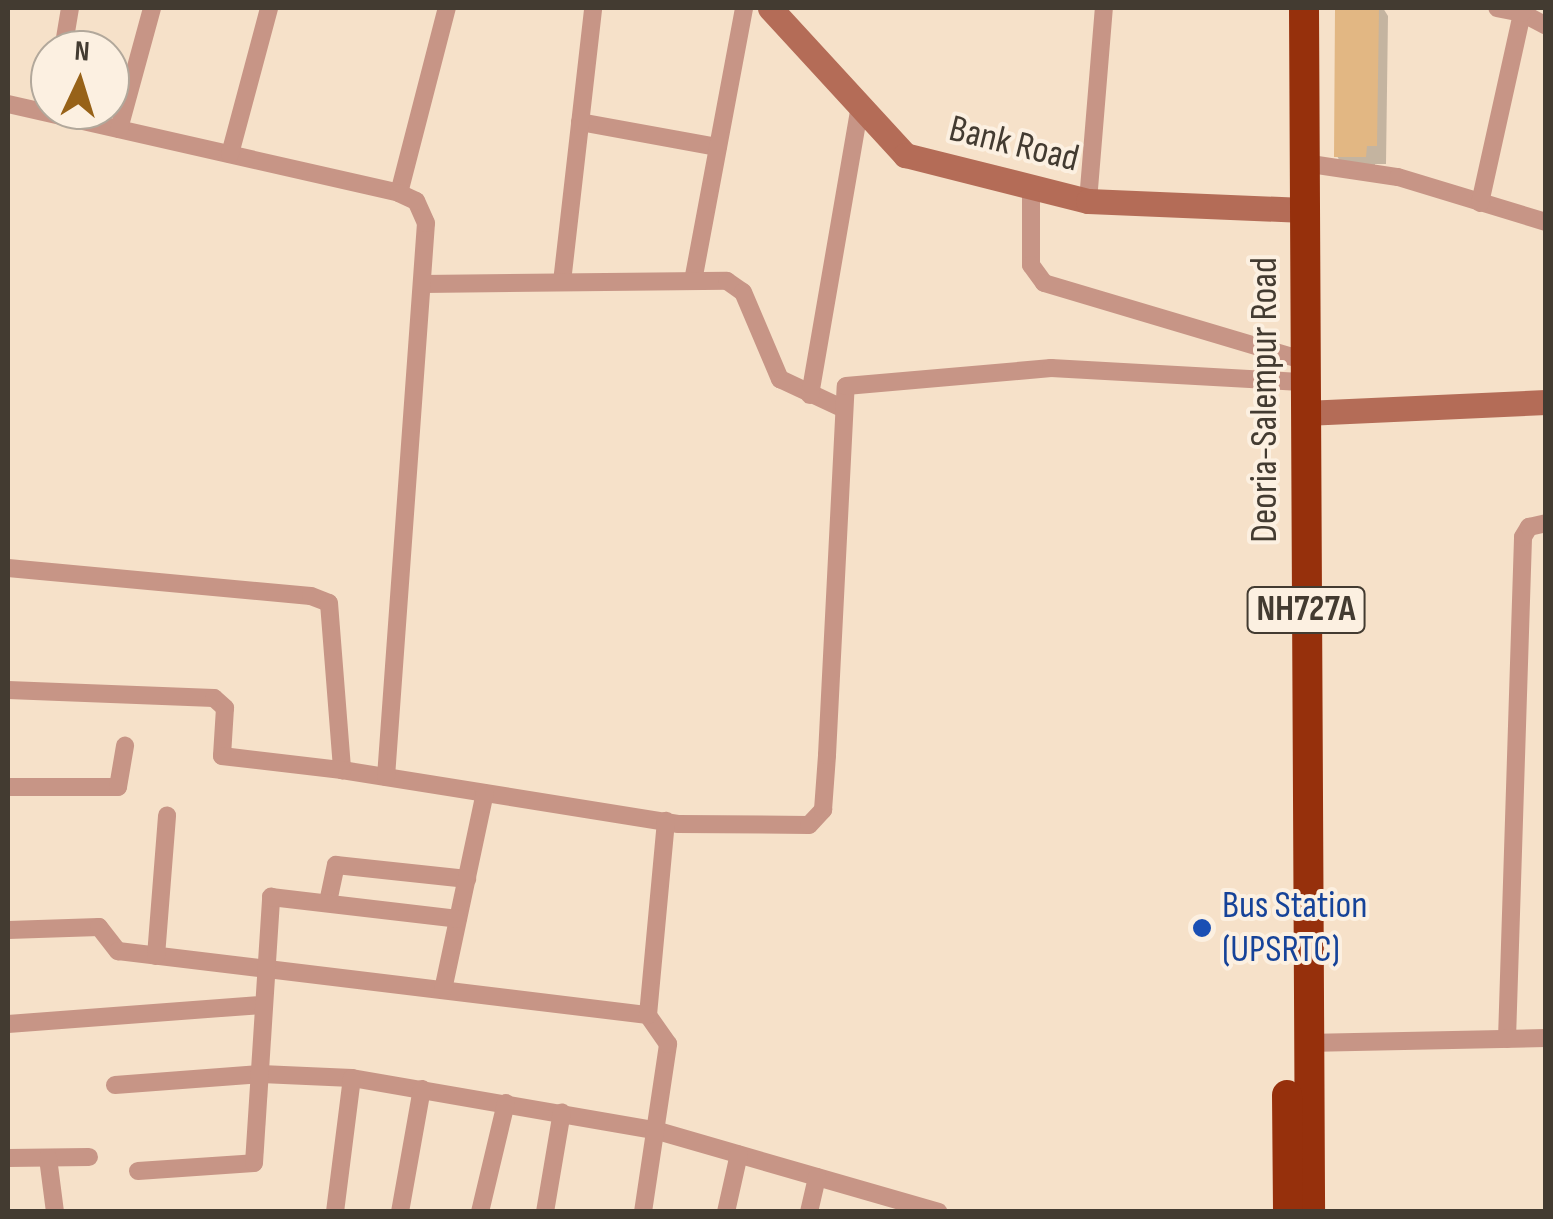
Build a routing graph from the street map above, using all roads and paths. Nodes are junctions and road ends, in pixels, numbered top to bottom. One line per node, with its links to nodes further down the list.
1 (152, 8): 13 (street)
2 (269, 8): 18 (street)
3 (447, 8): 21 (street)
4 (593, 8): 15 (street)
5 (744, 8): 17 (street)
6 (770, 8): 14 (street, Bank Road)
7 (1104, 8): 22 (street)
8 (1288, 8): 24 (highway, Deoria-Salempur Road / NH727A)
9 (1304, 8): 19 (highway, Deoria-Salempur Road / NH727A)
10 (1497, 8): 11 (street)
11 (1522, 13): 12 (street); 23 (street)
12 (1546, 26)
13 (130, 91)
14 (860, 105): 20 (street, Bank Road); 30 (street)
15 (580, 122): 17 (street); 27 (street)
16 (124, 130): 18 (street)
17 (718, 147): 26 (street)
18 (230, 154): 21 (street)
19 (1304, 162): 23 (street); 24 (highway, Deoria-Salempur Road / NH727A)
20 (1031, 187): 22 (street, Bank Road); 29 (street)
21 (399, 193): 28 (street)
22 (1088, 201): 24 (street, Bank Road)
23 (1480, 203): 25 (street)
24 (1296, 209): 29 (highway, Deoria-Salempur Road / NH727A)
25 (1546, 222)
26 (693, 281): 27 (street); 30 (street)
27 (562, 282): 28 (street)
28 (422, 284): 39 (street)
29 (1297, 370): 32 (street); 33 (highway, Deoria-Salempur Road / NH727A); 79 (highway, Deoria-Salempur Road / NH727A)
30 (810, 395): 32 (street)
31 (1546, 402): 33 (street)
32 (842, 408): 43 (street)
33 (1305, 412): 56 (highway, Deoria-Salempur Road / NH727A)
34 (1546, 523): 55 (street)
35 (8, 568): 38 (street)
36 (8, 690): 38 (street)
37 (125, 746): 40 (street)
38 (342, 770): 39 (street)
39 (386, 777): 41 (street)
40 (8, 787)
41 (484, 793): 43 (street); 44 (street)
42 (167, 815): 48 (street)
43 (666, 822): 52 (street)
44 (466, 879): 45 (street); 46 (street)
45 (328, 902): 46 (street); 49 (street)
46 (458, 919): 50 (street)
47 (8, 930): 48 (street)
48 (156, 956): 49 (street)
49 (264, 969): 50 (street); 51 (street)
50 (443, 990): 52 (street)
51 (263, 1005): 53 (street); 57 (street)
52 (648, 1015): 63 (street)
53 (8, 1024)
54 (1546, 1038): 55 (street)
55 (1507, 1039): 56 (street)
56 (1306, 1042): 80 (highway, Deoria-Salempur Road / NH727A)
57 (261, 1074): 58 (street); 59 (street); 68 (street)
58 (352, 1078): 60 (street); 71 (street)
59 (115, 1086)
60 (422, 1090): 61 (street); 72 (street)
61 (506, 1103): 62 (street); 73 (street)
62 (562, 1112): 63 (street); 74 (street)
63 (658, 1131): 64 (street); 75 (street)
64 (739, 1154): 69 (street); 76 (street)
65 (8, 1158): 66 (street)
66 (48, 1158): 67 (street); 70 (street)
67 (89, 1158)
68 (138, 1171)
69 (817, 1176): 77 (street); 78 (street)
70 (55, 1212)
71 (335, 1212)
72 (400, 1212)
73 (480, 1212)
74 (544, 1212)
75 (643, 1212)
76 (726, 1212)
77 (809, 1212)
78 (939, 1212)
79 (1288, 1212)
80 (1310, 1212)

